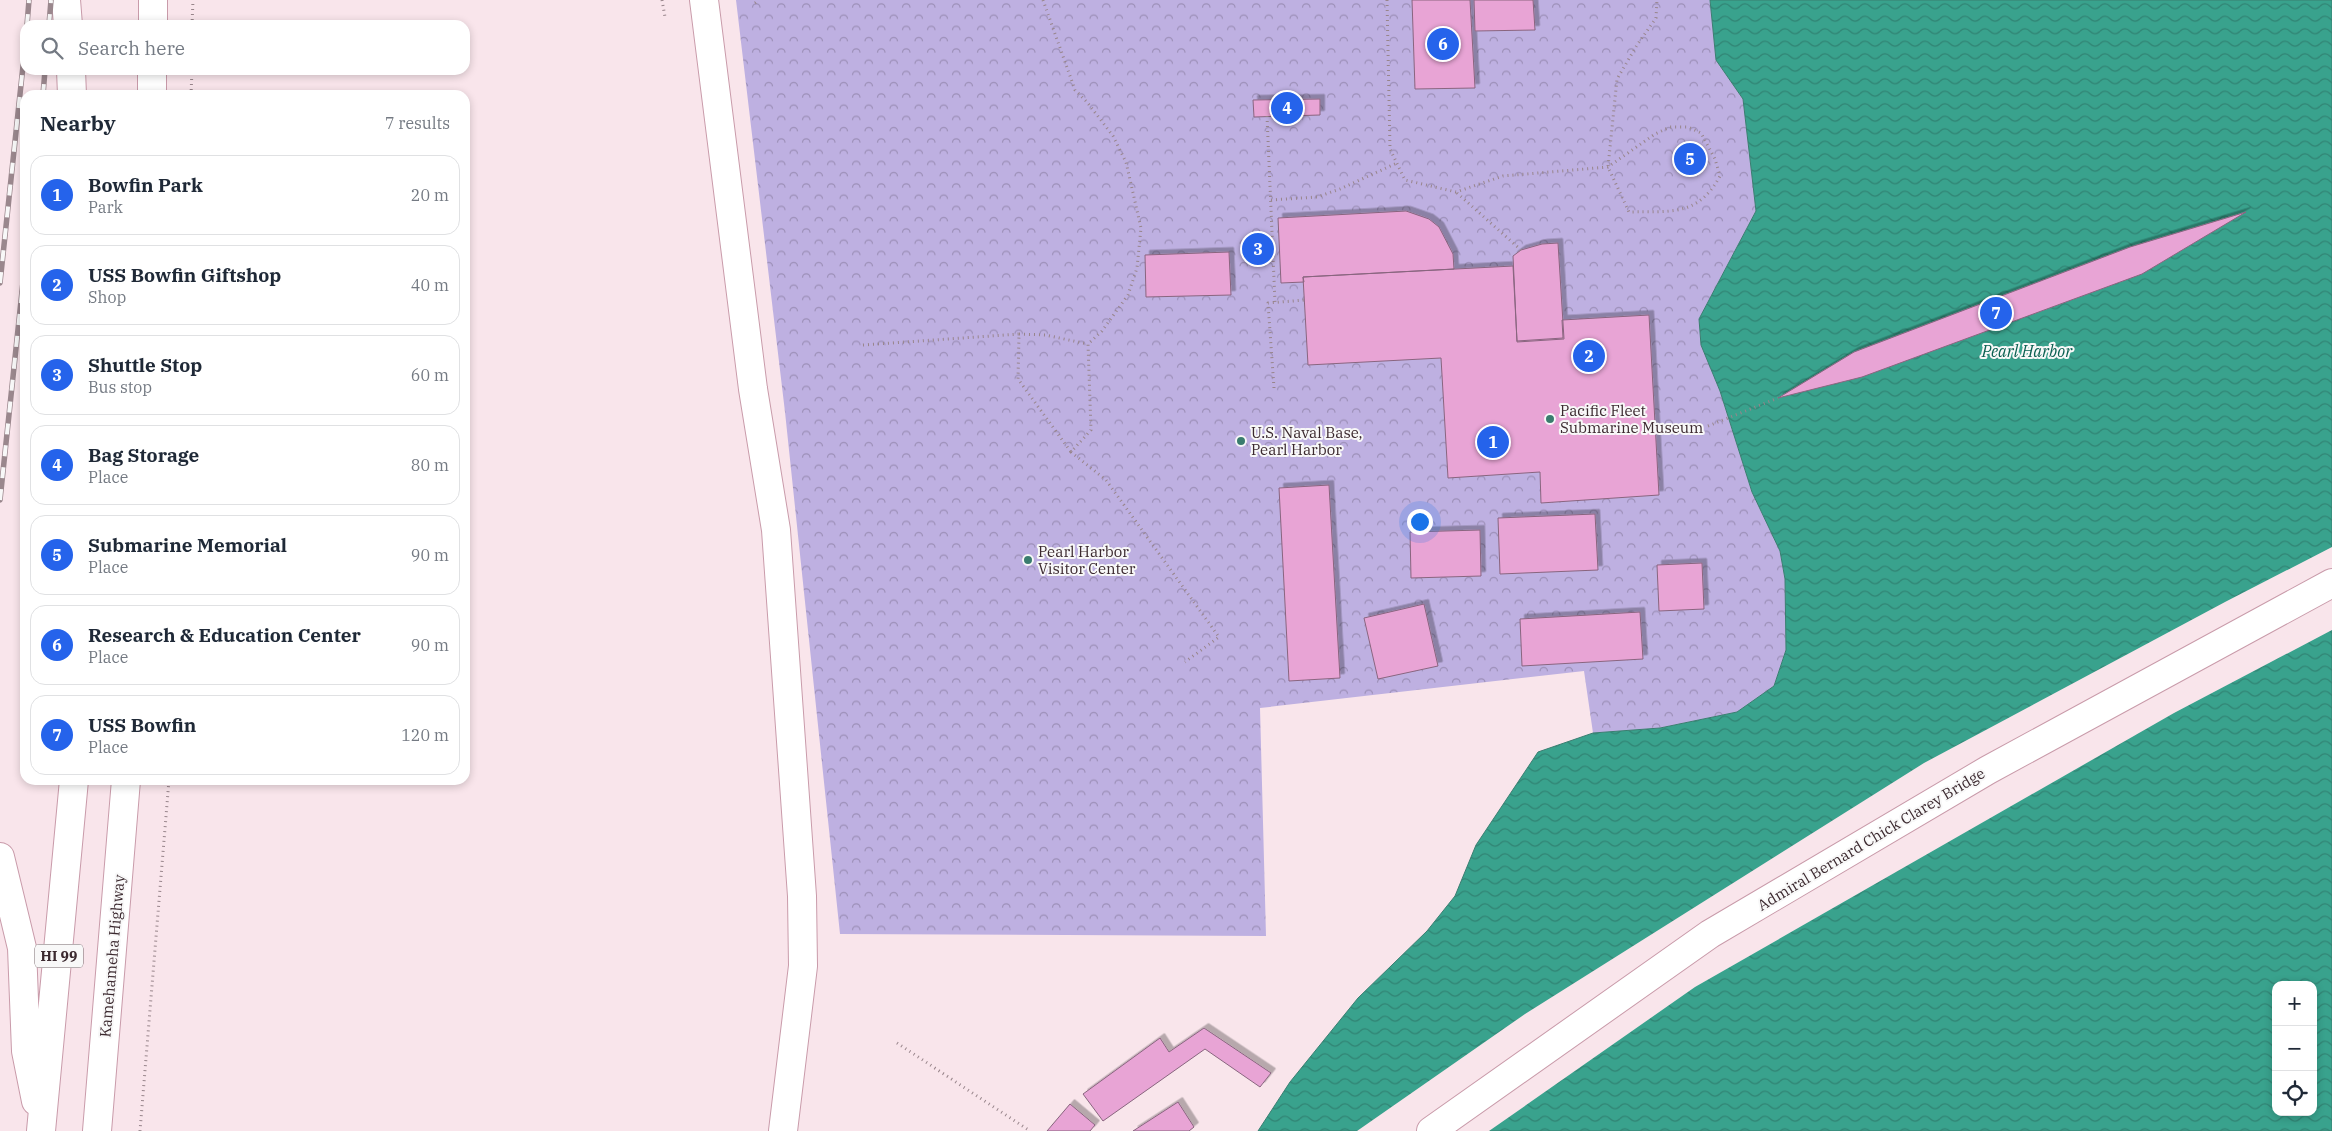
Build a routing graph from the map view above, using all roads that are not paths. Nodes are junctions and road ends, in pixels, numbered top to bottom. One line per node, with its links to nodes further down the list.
1 (66, 0): 4 (street)
2 (153, 0): 5 (street)
3 (704, 0): 16 (street)
4 (68, 20)
5 (153, 20)
6 (70, 75): 8 (street)
7 (152, 75): 9 (street)
8 (72, 90)
9 (152, 90)
10 (2332, 583): 17 (street, Admiral Bernard Chick Clarey Bridge)
11 (74, 785): 14 (street, HI 99)
12 (126, 785): 15 (street, Kamehameha Highway)
13 (0, 857): 14 (street)
14 (41, 1129)
15 (97, 1131)
16 (783, 1131)
17 (1431, 1131)

